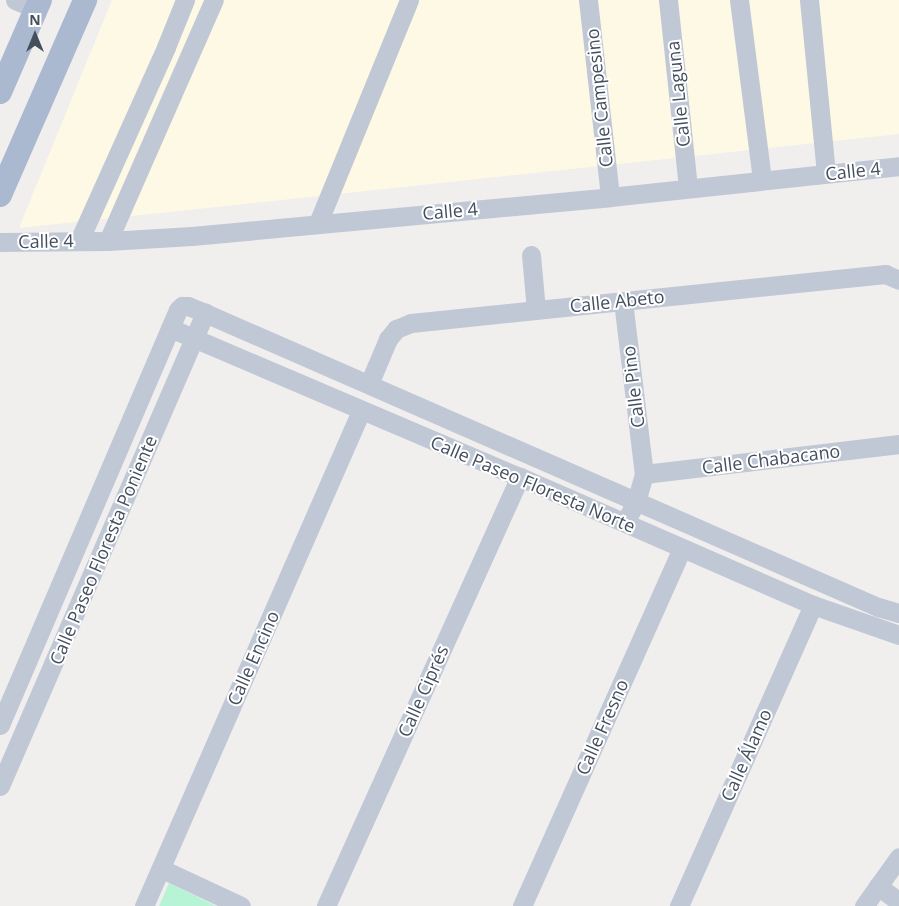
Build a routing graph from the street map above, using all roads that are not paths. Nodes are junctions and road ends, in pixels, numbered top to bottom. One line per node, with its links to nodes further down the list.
1 (85, 0): 15 (main road)
2 (185, 0): 18 (street)
3 (214, 0): 19 (street)
4 (408, 0): 17 (street)
5 (588, 0): 16 (street, Calle Campesino)
6 (668, 0): 14 (street, Calle Laguna)
7 (739, 0): 13 (street)
8 (809, 0): 12 (street)
9 (30, 3): 10 (main road)
10 (0, 92)
11 (899, 166): 12 (street, Calle 4)
12 (826, 173): 13 (street, Calle 4)
13 (762, 180): 14 (street, Calle 4)
14 (688, 188): 16 (street, Calle 4)
15 (0, 195)
16 (610, 197): 17 (street, Calle 4)
17 (318, 223): 19 (street, Calle 4)
18 (79, 241): 19 (street, Calle 4); 20 (street, Calle 4)
19 (108, 241)
20 (0, 242)
21 (531, 255): 25 (street)
22 (899, 279): 23 (street, Calle Abeto)
23 (623, 300): 25 (street, Calle Abeto); 32 (street, Calle Pino)
24 (182, 306): 26 (street, Calle Paseo Floresta Norte); 27 (street, Calle Paseo Floresta Poniente)
25 (536, 310): 29 (street, Calle Abeto)
26 (205, 313): 28 (street, Calle Paseo Floresta Poniente); 29 (street, Calle Paseo Floresta Norte)
27 (170, 328): 28 (street, Calle Paseo Floresta Norte); 40 (street, Calle Paseo Floresta Poniente)
28 (195, 337): 30 (street, Calle Paseo Floresta Norte); 41 (street, Calle Paseo Floresta Poniente)
29 (369, 384): 34 (street, Calle Paseo Floresta Norte)
30 (361, 411): 33 (street, Calle Paseo Floresta Norte); 43 (street, Calle Encino)
31 (899, 444): 32 (street, Calle Chabacano)
32 (644, 474): 34 (street)
33 (520, 477): 35 (street, Calle Paseo Floresta Norte); 48 (street, Calle Ciprés)
34 (636, 502): 35 (street); 38 (street, Calle Paseo Floresta Norte)
35 (625, 524): 36 (street, Calle Paseo Floresta Norte)
36 (682, 548): 37 (street, Calle Paseo Floresta Norte); 49 (street, Calle Fresno)
37 (813, 605): 39 (street, Calle Paseo Floresta Norte); 50 (street, Calle Álamo)
38 (899, 613)
39 (899, 635)
40 (0, 725)
41 (0, 786)
42 (899, 857): 44 (street)
43 (162, 868): 46 (street, Calle Encino); 47 (street)
44 (878, 886): 45 (street); 51 (street)
45 (899, 902)
46 (144, 906)
47 (241, 906)
48 (326, 906)
49 (522, 906)
50 (679, 906)
51 (864, 906)

